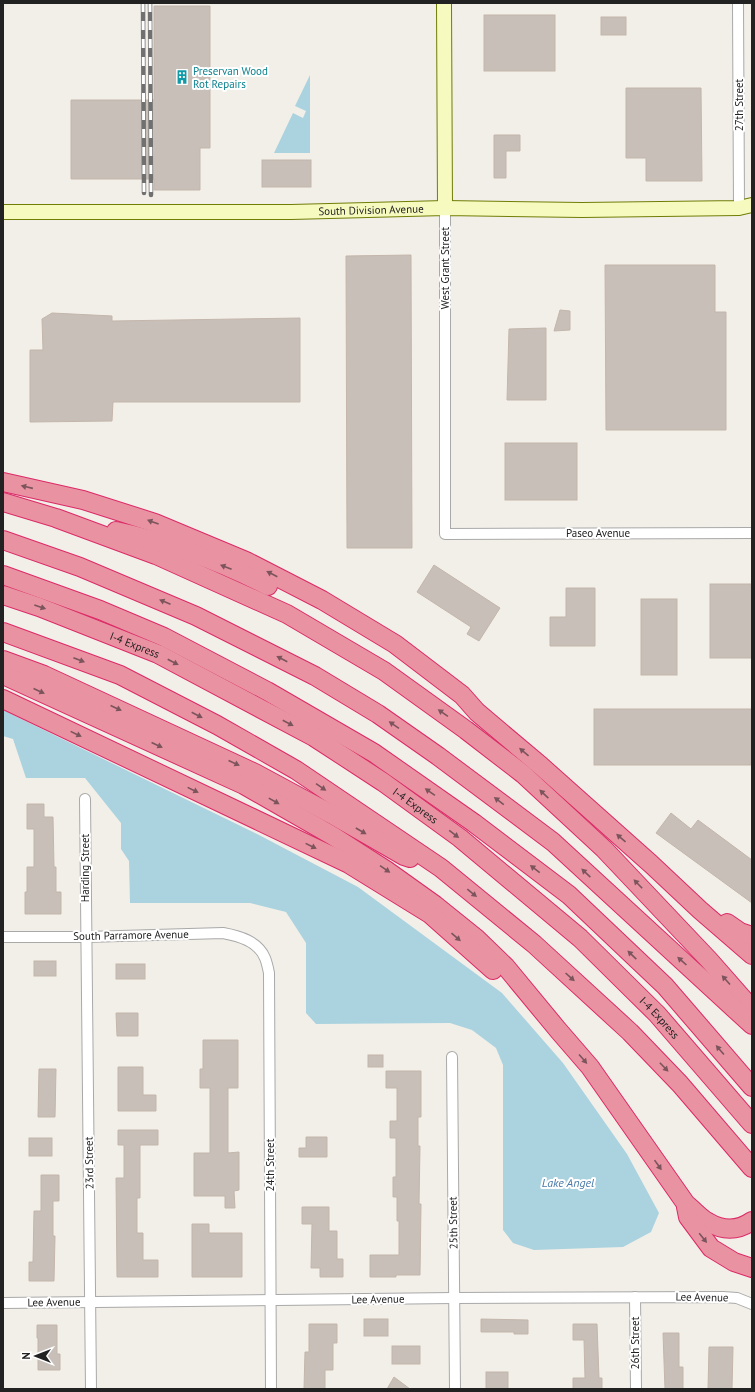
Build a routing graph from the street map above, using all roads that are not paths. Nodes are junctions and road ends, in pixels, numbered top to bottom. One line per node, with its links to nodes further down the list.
1 (444, 3): 3 (street, West Grant Street)
2 (738, 3): 4 (street, 27th Street)
3 (445, 208): 4 (street, South Division Avenue); 5 (street, South Division Avenue); 10 (street, West Grant Street)
4 (748, 208)
5 (3, 212)
6 (3, 482): 18 (highway, one-way to 6)
7 (3, 502): 8 (highway)
8 (56, 518): 18 (highway, one-way to 8); 29 (highway, one-way to 8)
9 (752, 533): 10 (street, Paseo Avenue)
10 (445, 534)
11 (3, 540): 30 (highway, one-way to 11)
12 (3, 575): 33 (highway, I-4 Express, one-way to 12)
13 (3, 595): 34 (highway, I-4 Express, one-way to 34)
14 (3, 632): 21 (highway, one-way to 21)
15 (3, 660): 21 (highway, one-way to 21)
16 (3, 675): 31 (highway, one-way to 31)
17 (3, 699): 31 (highway, one-way to 31)
18 (477, 712): 20 (highway, one-way to 18)
19 (85, 799): 25 (street, Harding Street)
20 (651, 864): 22 (highway); 23 (highway)
21 (441, 868): 35 (highway, one-way to 35)
22 (718, 926): 27 (highway); 28 (highway)
23 (752, 936)
24 (3, 937): 25 (street, South Parramore Avenue)
25 (86, 937): 26 (street, South Parramore Avenue); 42 (street, 23rd Street)
26 (256, 946): 41 (street, 24th Street)
27 (752, 955)
28 (752, 967)
29 (752, 1009)
30 (752, 1025)
31 (558, 1030): 36 (highway, one-way to 36)
32 (452, 1057): 40 (street, 25th Street)
33 (749, 1083)
34 (749, 1119)
35 (750, 1166)
36 (686, 1204): 37 (highway); 38 (highway, one-way to 38)
37 (752, 1221)
38 (752, 1268)
39 (635, 1297): 40 (street, Lee Avenue); 44 (street, Lee Avenue); 48 (street, 26th Street)
40 (454, 1298): 41 (street, Lee Avenue); 47 (street, 25th Street)
41 (270, 1300): 42 (street, Lee Avenue); 46 (street, 24th Street)
42 (91, 1301): 43 (street, Lee Avenue); 45 (street, 23rd Street)
43 (3, 1303)
44 (752, 1304)
45 (91, 1389)
46 (271, 1389)
47 (455, 1389)
48 (636, 1389)

